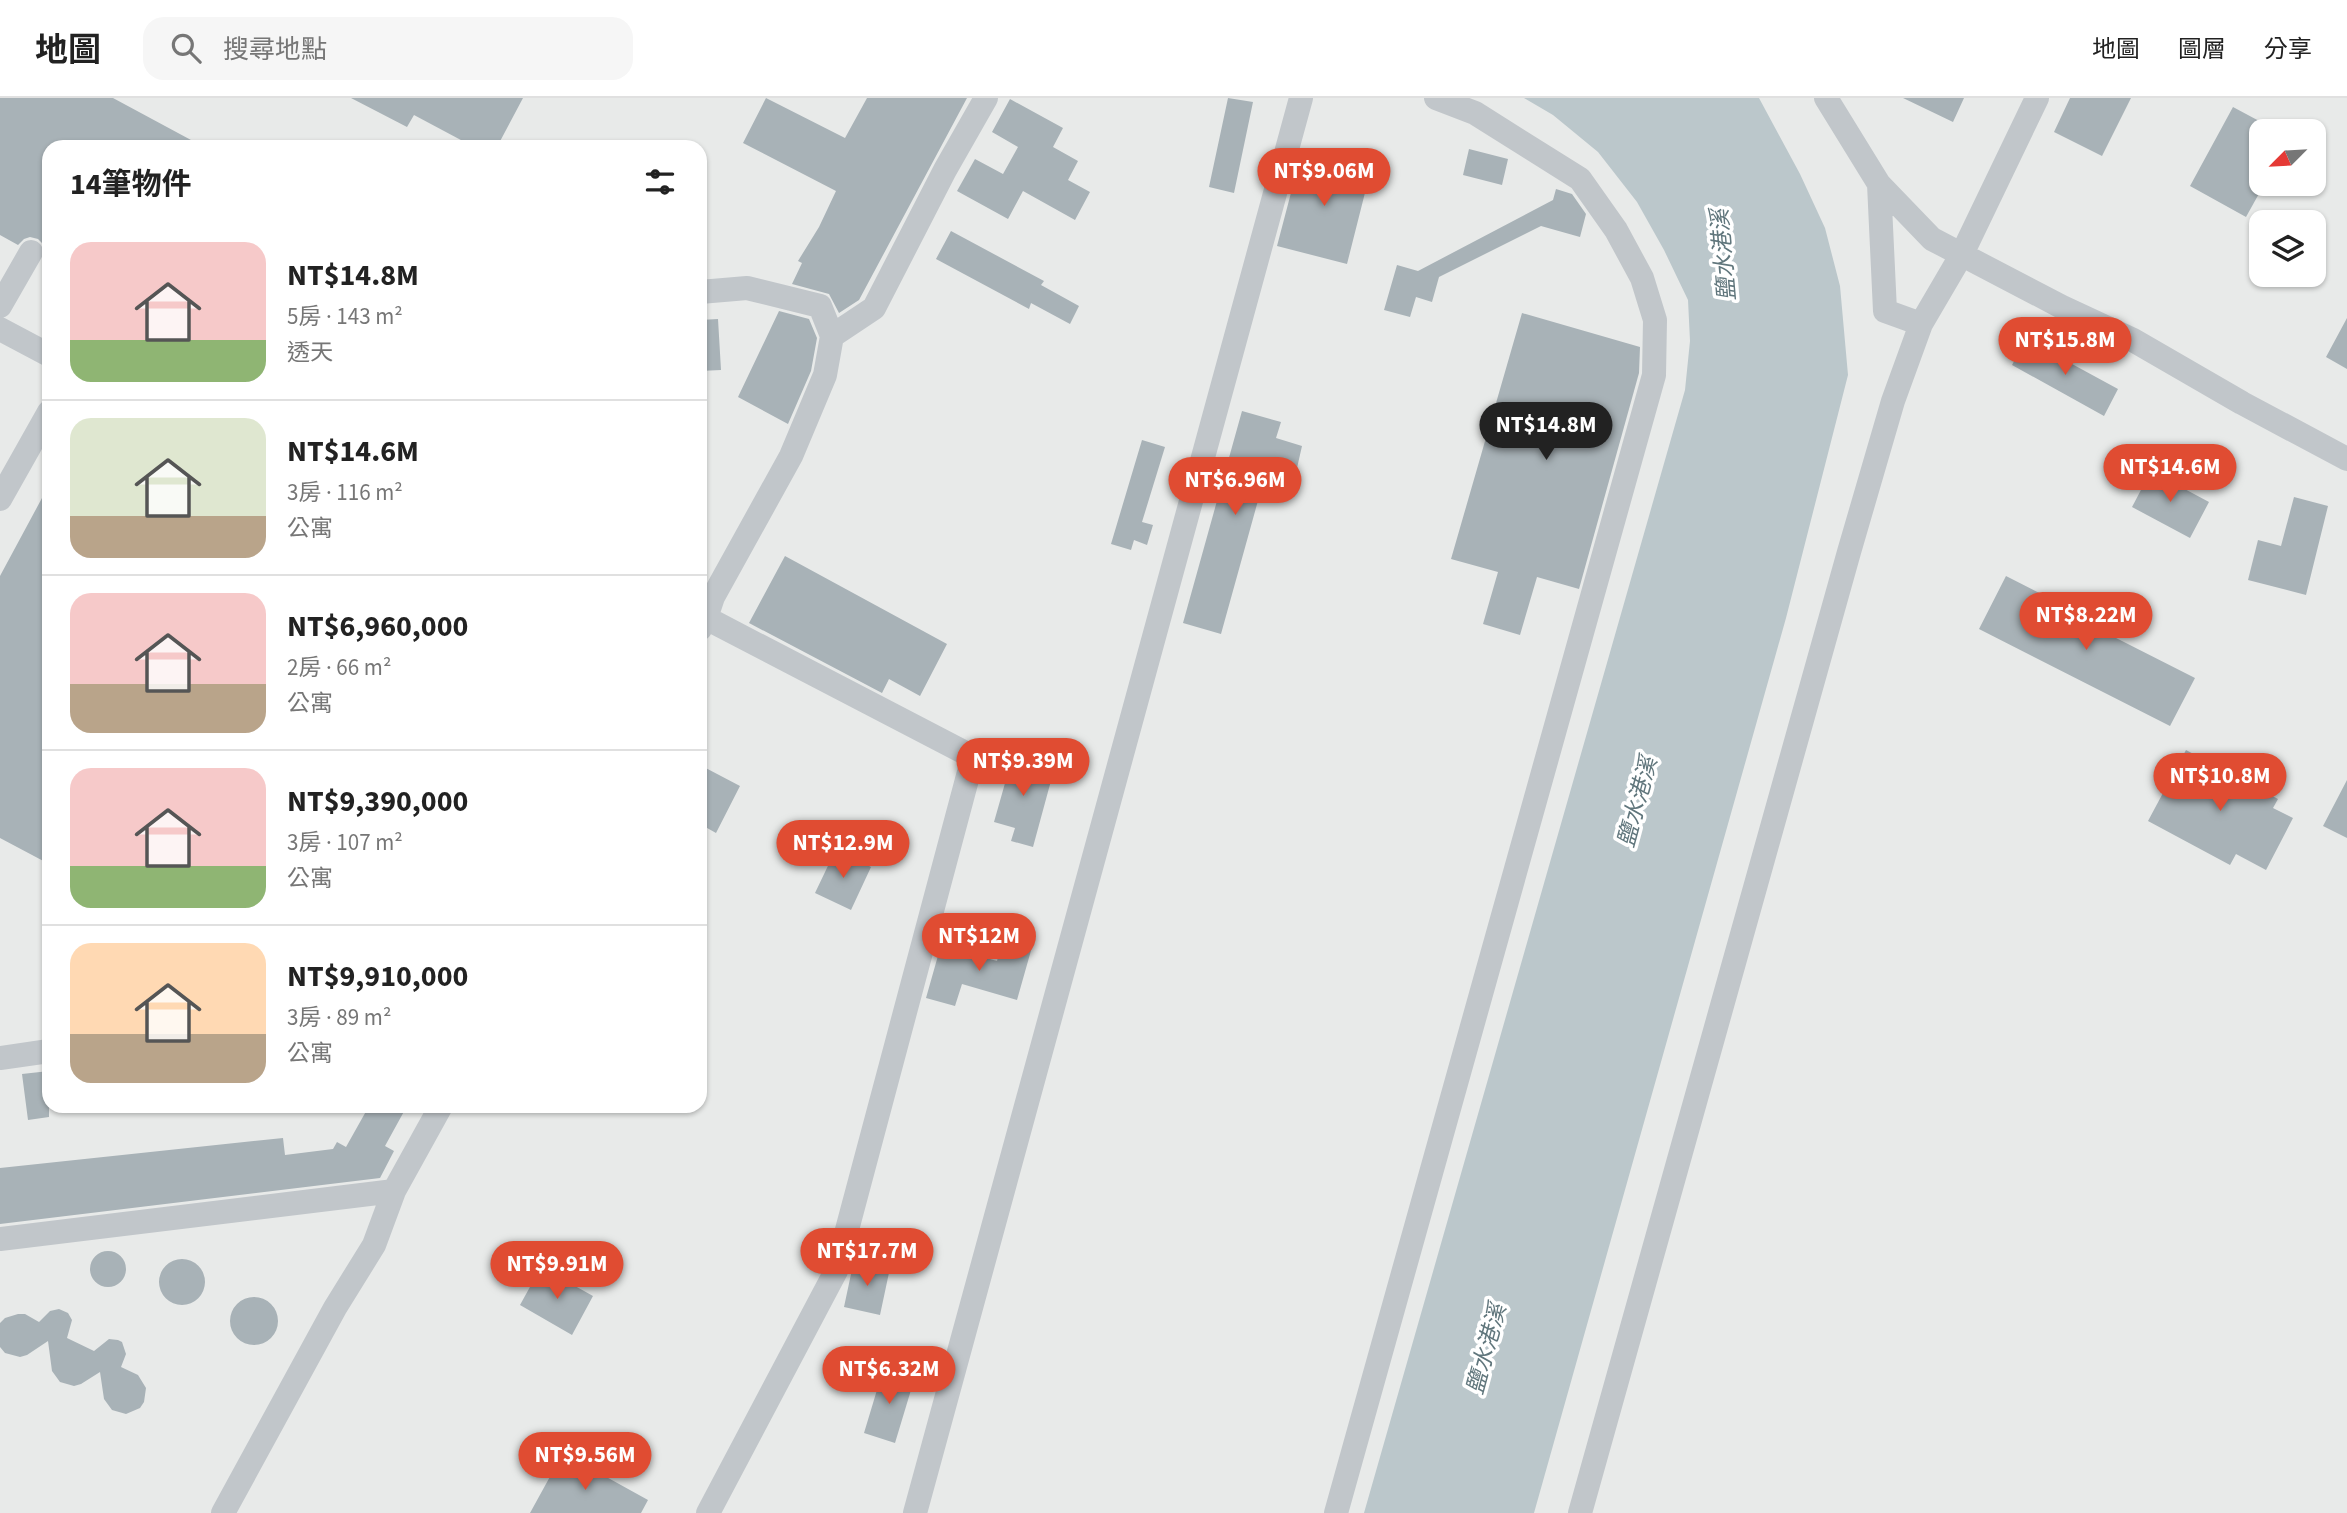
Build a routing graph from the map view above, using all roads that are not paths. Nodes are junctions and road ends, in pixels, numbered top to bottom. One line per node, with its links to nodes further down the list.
1 (986, 98): 13 (lane)
2 (1301, 98): 27 (lane)
3 (1436, 98): 28 (lane)
4 (1826, 98): 6 (lane)
5 (2037, 98): 8 (lane)
6 (1879, 184): 8 (lane); 11 (lane)
7 (31, 251): 10 (lane)
8 (1962, 254): 11 (lane); 16 (lane)
9 (707, 291): 13 (lane)
10 (0, 306)
11 (1921, 324): 29 (lane)
12 (0, 329): 14 (lane)
13 (832, 336): 18 (lane)
14 (42, 351)
15 (42, 424): 17 (lane)
16 (2347, 459)
17 (0, 499)
18 (707, 613)
19 (707, 625): 26 (lane)
20 (42, 1052): 21 (lane)
21 (0, 1058)
22 (437, 1113): 23 (lane)
23 (394, 1191): 24 (lane); 25 (lane)
24 (0, 1239)
25 (223, 1513)
26 (708, 1513)
27 (915, 1513)
28 (1336, 1513)
29 (1580, 1513)

